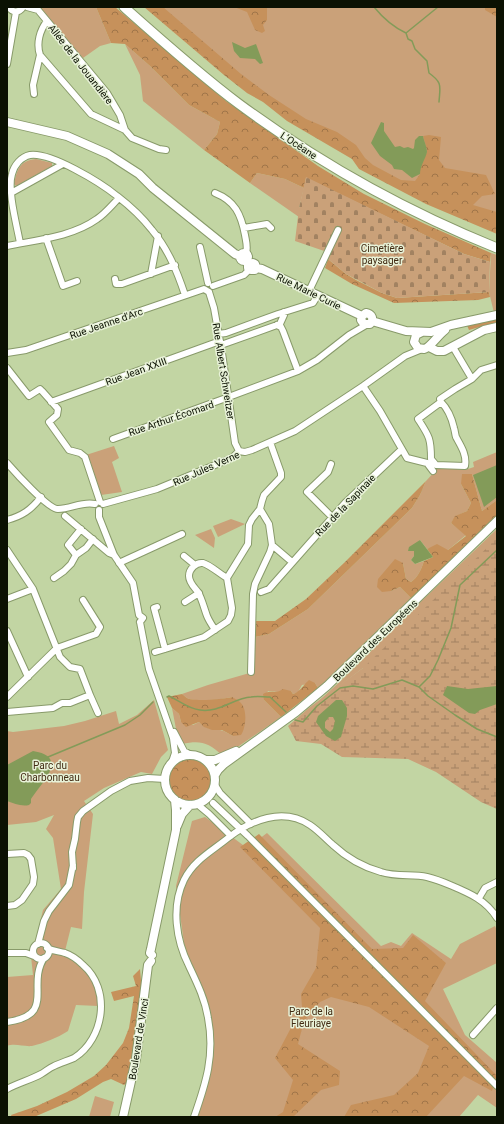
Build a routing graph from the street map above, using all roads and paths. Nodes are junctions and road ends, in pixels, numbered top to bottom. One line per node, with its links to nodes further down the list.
1 (9, 7): 6 (street)
2 (23, 7): 6 (street)
3 (27, 7): 7 (street, Allée de la Jouandière)
4 (124, 7): 29 (highway, L’Océane)
5 (132, 7): 25 (highway, L’Océane)
6 (16, 12): 9 (street)
7 (47, 21): 8 (street); 14 (street, Allée de la Jouandière)
8 (40, 55): 10 (street); 14 (street)
9 (7, 64)
10 (34, 94)
11 (7, 122): 12 (main road, Rue Marie Curie)
12 (19, 124): 13 (main road); 30 (main road, Rue Marie Curie)
13 (7, 126)
14 (125, 130): 15 (street)
15 (166, 150)
16 (64, 164): 17 (street); 17 (street); 19 (street)
17 (11, 193): 26 (street)
18 (215, 193): 20 (street)
19 (120, 198): 23 (street); 24 (street)
20 (244, 228): 21 (street); 30 (street)
21 (271, 228)
22 (338, 230): 36 (street)
23 (158, 236): 31 (street); 32 (street)
24 (46, 238): 26 (street); 34 (street)
25 (497, 242)
26 (20, 243): 27 (street)
27 (7, 246)
28 (200, 247): 35 (street, Rue Albert Schweitzer)
29 (497, 248)
30 (248, 262): 35 (street); 36 (main road, Rue Marie Curie)
31 (175, 265): 32 (street); 37 (street)
32 (151, 274): 33 (street)
33 (115, 279)
34 (77, 281)
35 (208, 287): 37 (street, Rue Jeanne d'Arc); 48 (street, Rue Albert Schweitzer)
36 (313, 293): 38 (main road, Rue Marie Curie); 39 (street)
37 (185, 295): 53 (street, Rue Jeanne d'Arc)
38 (330, 301): 39 (street); 42 (main road, Rue Marie Curie)
39 (310, 304): 40 (street)
40 (281, 313): 44 (street); 48 (street)
41 (497, 315): 43 (main road)
42 (369, 323): 46 (main road); 57 (street, Rue Arthur Écomard)
43 (451, 325): 47 (main road); 51 (main road)
44 (278, 326): 50 (street, Rue Jean XXIII); 57 (street)
45 (497, 327): 52 (main road)
46 (406, 331): 47 (main road); 49 (main road)
47 (424, 332): 49 (main road); 51 (main road)
48 (218, 334): 50 (street, Rue Albert Schweitzer)
49 (414, 340): 51 (main road); 54 (street, Rue Jules Verne)
50 (220, 343): 60 (street, Rue Albert Schweitzer); 61 (street, Rue Jean XXIII)
51 (428, 346): 52 (main road); 54 (street, Rue Jules Verne)
52 (453, 347): 58 (street)
53 (7, 353)
54 (405, 356): 59 (street, Rue Jules Verne)
55 (497, 365): 58 (street)
56 (7, 368): 61 (street)
57 (298, 371): 60 (street, Rue Arthur Écomard)
58 (472, 379): 62 (street)
59 (363, 386): 64 (street, Rue Jules Verne); 65 (street)
60 (229, 398): 63 (street, Rue Arthur Écomard); 66 (street, Rue Albert Schweitzer)
61 (51, 402): 71 (street)
62 (441, 402): 62 (street)
63 (113, 439)
64 (270, 442): 66 (street, Rue Jules Verne); 72 (street)
65 (401, 450): 69 (street); 74 (street, Rue de la Sapinaie)
66 (238, 451): 71 (street, Rue Jules Verne)
67 (7, 463): 70 (street)
68 (331, 464): 74 (street)
69 (433, 471)
70 (41, 497): 71 (street, Rue Jules Verne); 75 (street)
71 (99, 505): 83 (street)
72 (260, 509): 80 (street); 89 (street)
73 (65, 516): 77 (street)
74 (332, 517): 85 (street, Rue de la Sapinaie)
75 (7, 520)
76 (497, 521): 109 (main road, Boulevard des Européens)
77 (81, 529): 79 (street); 82 (street)
78 (182, 534): 86 (street)
79 (93, 539): 82 (street); 83 (street)
80 (272, 544): 85 (street); 102 (street)
81 (7, 550): 90 (street)
82 (76, 555): 88 (street)
83 (114, 555): 86 (street)
84 (184, 556): 87 (street)
85 (292, 562): 91 (street, Rue de la Sapinaie)
86 (119, 563): 108 (street)
87 (195, 565): 89 (street); 92 (street)
88 (54, 578)
89 (227, 578): 97 (street)
90 (33, 589): 93 (street); 99 (street)
91 (261, 592)
92 (199, 593): 95 (street); 97 (street)
93 (7, 599)
94 (83, 600): 99 (street)
95 (185, 602)
96 (157, 608): 100 (street)
97 (214, 630): 100 (street)
98 (7, 631): 103 (street)
99 (57, 648): 103 (street); 104 (street)
100 (165, 649): 101 (street)
101 (156, 652)
102 (251, 672)
103 (28, 677): 105 (street)
104 (90, 695): 106 (street); 107 (street)
105 (7, 697)
106 (7, 712)
107 (98, 713)
108 (166, 716): 110 (street); 112 (street)
109 (244, 749): 111 (main road); 113 (main road)
110 (191, 755): 111 (main road); 112 (main road)
111 (206, 760): 113 (main road)
112 (172, 762): 114 (main road)
113 (215, 775): 115 (main road)
114 (165, 779): 116 (main road); 128 (street)
115 (215, 785): 118 (main road); 119 (street)
116 (175, 800): 118 (main road); 121 (main road, Boulevard de Vinci)
117 (213, 803): 120 (street)
118 (193, 805): 121 (main road, Boulevard de Vinci); 122 (street)
119 (251, 824): 120 (street); 125 (street)
120 (240, 829): 122 (street); 136 (street)
121 (176, 830): 138 (main road, Boulevard de Vinci)
122 (231, 836): 139 (street)
123 (7, 854): 126 (street)
124 (497, 882): 125 (street)
125 (479, 898): 127 (street)
126 (7, 906)
127 (497, 918)
128 (42, 949): 130 (street); 131 (street); 131 (street); 132 (street); 137 (street)
129 (7, 953): 130 (street)
130 (26, 953): 131 (street)
131 (35, 957): 132 (street)
132 (38, 972): 134 (street)
133 (497, 1008): 135 (street)
134 (7, 1022)
135 (473, 1035)
136 (497, 1086)
137 (7, 1088)
138 (123, 1117)
139 (194, 1117)

